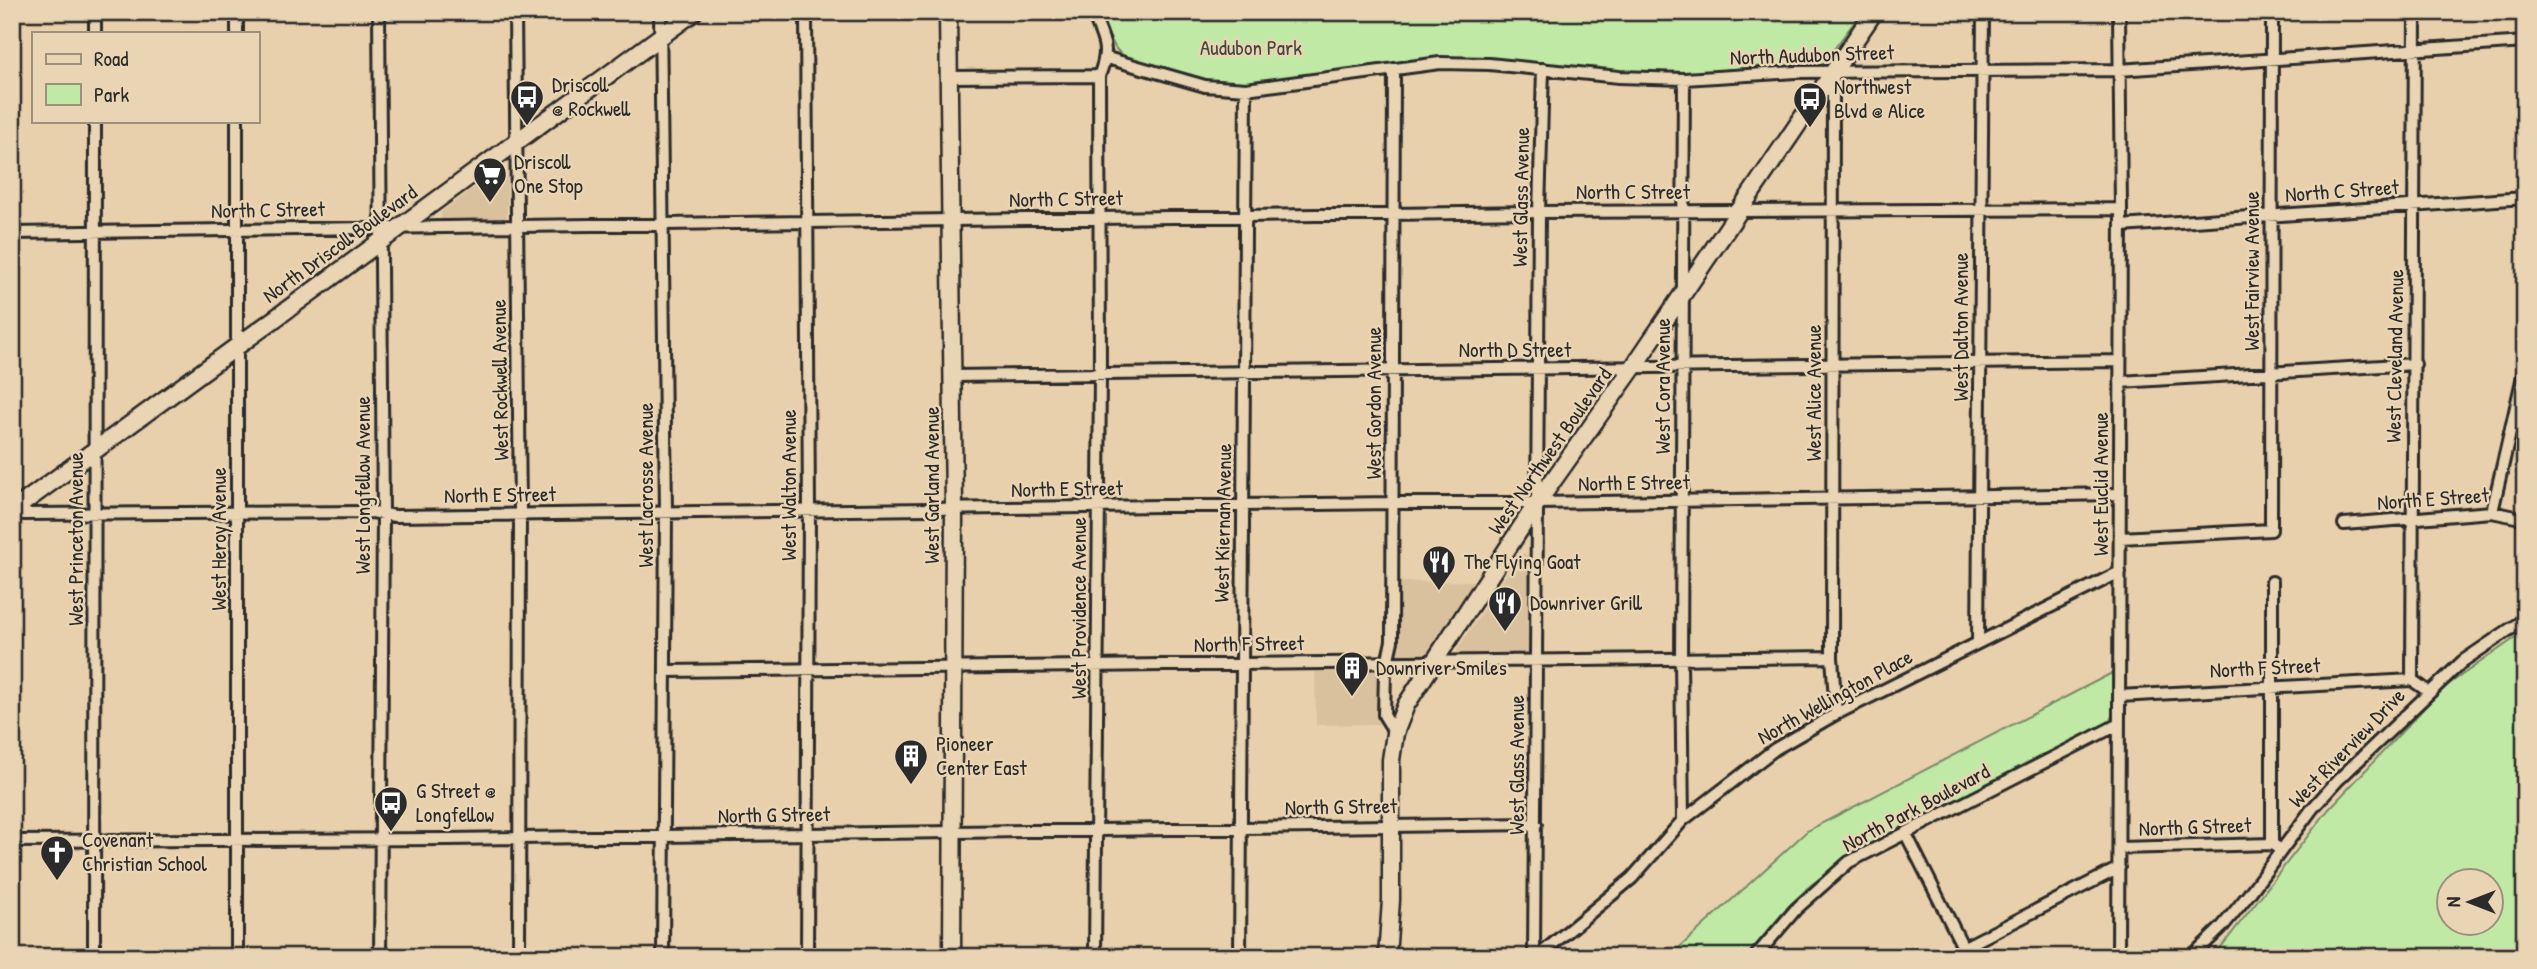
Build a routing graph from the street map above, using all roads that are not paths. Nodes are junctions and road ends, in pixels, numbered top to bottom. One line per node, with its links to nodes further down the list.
1 (95, 12): 15 (street)
2 (237, 12): 16 (street)
3 (379, 12): 55 (street, West Longfellow Avenue)
4 (515, 12): 33 (street, West Rockwell Avenue)
5 (660, 12): 17 (street, West Lacrosse Avenue)
6 (694, 12): 17 (main road, North Driscoll Boulevard)
7 (806, 12): 48 (street, West Walton Avenue)
8 (948, 12): 28 (main road, West Garland Avenue)
9 (1092, 12): 20 (street)
10 (1874, 12): 26 (main road, West Northwest Boulevard)
11 (1983, 12): 25 (street, West Dalton Avenue)
12 (2119, 12): 24 (street, West Euclid Avenue)
13 (2272, 12): 21 (street, West Fairview Avenue)
14 (2415, 12): 19 (street, West Cleveland Avenue)
15 (95, 32)
16 (237, 32)
17 (660, 37): 33 (main road, North Driscoll Boulevard); 47 (street, West Lacrosse Avenue)
18 (2525, 42): 19 (street, North Audubon Street)
19 (2415, 50): 21 (street, North Audubon Street); 35 (street, West Cleveland Avenue)
20 (1107, 58): 27 (street, West Providence Avenue); 30 (street, North Audubon Street)
21 (2272, 59): 24 (street, North Audubon Street); 43 (street, West Fairview Avenue)
22 (1394, 69): 23 (street, North Audubon Street); 30 (street, North Audubon Street); 42 (street, West Gordon Avenue)
23 (1543, 69): 29 (street, North Audubon Street); 39 (street, West Glass Avenue)
24 (2119, 70): 25 (street, North Audubon Street); 36 (street, West Euclid Avenue)
25 (1982, 71): 26 (street, North Audubon Street); 37 (street, West Dalton Avenue)
26 (1833, 72): 29 (street, North Audubon Street); 38 (street, West Alice Avenue); 41 (main road, West Northwest Boulevard)
27 (1100, 76): 28 (street); 45 (street, West Providence Avenue)
28 (948, 77): 46 (main road, West Garland Avenue)
29 (1684, 79): 40 (street, West Cora Avenue)
30 (1245, 89): 44 (street, West Kiernan Avenue)
31 (95, 122): 53 (street, West Princeton Avenue)
32 (237, 122): 52 (street, West Heroy Avenue)
33 (517, 142): 49 (street, West Rockwell Avenue); 51 (main road, North Driscoll Boulevard)
34 (2525, 198): 35 (street, North C Street)
35 (2416, 205): 43 (street, North C Street); 59 (street, West Cleveland Avenue)
36 (2121, 209): 37 (street, North C Street); 50 (street, West Euclid Avenue)
37 (1981, 210): 38 (street, North C Street); 60 (street, West Dalton Avenue)
38 (1833, 211): 41 (street, North C Street); 61 (street, West Alice Avenue)
39 (1539, 212): 40 (street, North C Street); 42 (street, North C Street); 63 (street, West Glass Avenue)
40 (1685, 212): 41 (street, North C Street); 56 (street, West Cora Avenue)
41 (1738, 212): 56 (main road, West Northwest Boulevard)
42 (1394, 214): 44 (street, North C Street); 66 (street, West Gordon Avenue)
43 (2272, 215): 50 (street, North C Street); 68 (street, West Fairview Avenue)
44 (1244, 216): 45 (street, North C Street); 67 (street, West Kiernan Avenue)
45 (1100, 218): 46 (street, North C Street); 69 (street, West Providence Avenue)
46 (951, 220): 48 (street, North C Street); 70 (main road, West Garland Avenue)
47 (663, 222): 48 (street, North C Street); 49 (street, North C Street); 84 (street, West Lacrosse Avenue)
48 (807, 222): 82 (street, West Walton Avenue)
49 (518, 226): 51 (street, North C Street); 89 (street, West Rockwell Avenue)
50 (2120, 226): 58 (street, West Euclid Avenue)
51 (400, 227): 55 (main road, North Driscoll Boulevard)
52 (237, 229): 53 (street, North C Street); 55 (street, North C Street); 57 (street, West Heroy Avenue)
53 (95, 232): 54 (street, North C Street); 72 (street, West Princeton Avenue)
54 (12, 233)
55 (381, 234): 57 (main road, North Driscoll Boulevard); 88 (street, West Longfellow Avenue)
56 (1683, 294): 64 (main road, West Northwest Boulevard); 65 (street, West Cora Avenue)
57 (238, 345): 72 (main road, North Driscoll Boulevard); 86 (street, West Heroy Avenue)
58 (2120, 361): 60 (street, North D Street); 71 (street, West Euclid Avenue)
59 (2415, 364): 68 (street); 91 (street, West Cleveland Avenue)
60 (1980, 365): 61 (street, North D Street); 75 (street, West Dalton Avenue)
61 (1832, 366): 65 (street, North D Street); 74 (street, West Alice Avenue)
62 (2525, 367): 85 (street)
63 (1538, 369): 64 (street, North D Street); 66 (street, North D Street); 78 (street, West Glass Avenue)
64 (1632, 369): 65 (street, North D Street); 78 (main road, West Northwest Boulevard)
65 (1683, 369): 76 (street, West Cora Avenue)
66 (1393, 370): 67 (street, North D Street); 77 (street, West Gordon Avenue)
67 (1244, 372): 69 (street, North D Street); 79 (street, West Kiernan Avenue)
68 (2271, 373): 71 (street); 93 (street, West Fairview Avenue)
69 (1100, 374): 70 (street, North D Street); 80 (street, West Providence Avenue)
70 (953, 376): 83 (main road, West Garland Avenue)
71 (2120, 382): 73 (street, West Euclid Avenue)
72 (95, 449): 81 (main road, North Driscoll Boulevard); 87 (street, West Princeton Avenue)
73 (2120, 494): 75 (street, North E Street); 93 (street, West Euclid Avenue)
74 (1833, 497): 75 (street, North E Street); 76 (street, North E Street); 98 (street, West Alice Avenue)
75 (1979, 497): 97 (street, West Dalton Avenue)
76 (1682, 501): 78 (street, North E Street); 100 (street, West Cora Avenue)
77 (1393, 503): 78 (street, North E Street); 79 (street, North E Street); 101 (street, West Gordon Avenue)
78 (1537, 503): 99 (street, West Glass Avenue); 102 (main road, West Northwest Boulevard)
79 (1243, 506): 80 (street, North E Street); 103 (street, West Kiernan Avenue)
80 (1099, 508): 83 (street, North E Street); 104 (street, West Providence Avenue)
81 (15, 509): 87 (street, North E Street)
82 (809, 509): 83 (street, North E Street); 84 (street, North E Street); 106 (street, West Walton Avenue)
83 (954, 509): 105 (main road, West Garland Avenue)
84 (666, 512): 89 (street, North E Street); 107 (street, West Lacrosse Avenue)
85 (2491, 512): 90 (street, North E Street); 91 (street, North E Street)
86 (238, 513): 87 (street, North E Street); 88 (street, North E Street); 126 (street, West Heroy Avenue)
87 (95, 514): 128 (street, West Princeton Avenue)
88 (383, 514): 89 (street, North E Street); 125 (street, West Longfellow Avenue)
89 (520, 514): 124 (street, West Rockwell Avenue)
90 (2525, 519)
91 (2413, 520): 92 (street, North E Street); 108 (street, West Cleveland Avenue)
92 (2344, 524)
93 (2120, 538): 94 (street, West Euclid Avenue)
94 (2120, 572): 97 (street, North Wellington Place); 111 (street, West Euclid Avenue)
95 (2272, 582): 109 (street)
96 (2525, 619): 110 (street, West Riverview Drive)
97 (1978, 642): 112 (street, North Wellington Place)
98 (1832, 657): 100 (street, North F Street); 112 (street, West Alice Avenue)
99 (1537, 660): 100 (street, North F Street); 102 (street, North F Street); 116 (street, West Glass Avenue)
100 (1681, 660): 115 (street, West Cora Avenue)
101 (1389, 662): 102 (street, North F Street); 103 (street, North F Street); 114 (street, West Gordon Avenue)
102 (1433, 662): 114 (main road, West Northwest Boulevard)
103 (1241, 663): 104 (street, North F Street); 118 (street, West Kiernan Avenue)
104 (1097, 664): 105 (street, North F Street); 119 (street, West Providence Avenue)
105 (953, 667): 106 (street, North F Street); 120 (main road, West Garland Avenue)
106 (809, 670): 107 (street, North F Street); 121 (street, West Walton Avenue)
107 (665, 671): 123 (street, West Lacrosse Avenue)
108 (2412, 680): 109 (street, North F Street); 110 (street)
109 (2272, 687): 111 (street, North F Street); 129 (street)
110 (2429, 692): 129 (street, West Riverview Drive)
111 (2119, 696): 113 (street, West Euclid Avenue)
112 (1836, 714): 115 (street, North Wellington Place)
113 (2119, 724): 122 (street, North Park Boulevard); 130 (street, West Euclid Avenue)
114 (1395, 733): 117 (main road, West Northwest Boulevard)
115 (1683, 820): 143 (street, North Wellington Place)
116 (1536, 824): 117 (street, North G Street); 143 (street, West Glass Avenue)
117 (1390, 826): 118 (street, North G Street); 142 (main road, West Northwest Boulevard)
118 (1241, 828): 119 (street, North G Street); 141 (street, West Kiernan Avenue)
119 (1096, 830): 120 (street, North G Street); 140 (street, West Providence Avenue)
120 (954, 832): 121 (street, North G Street); 139 (main road, West Garland Avenue)
121 (808, 834): 123 (street, North G Street); 138 (street, West Walton Avenue)
122 (1906, 834): 132 (street); 144 (street, North Park Boulevard)
123 (663, 835): 124 (street, North G Street); 137 (street, West Lacrosse Avenue)
124 (520, 838): 125 (street, North G Street); 136 (street, West Rockwell Avenue)
125 (380, 839): 126 (street, North G Street); 135 (street, West Longfellow Avenue)
126 (238, 840): 128 (street, North G Street); 134 (street, West Heroy Avenue)
127 (12, 841): 128 (street, North G Street)
128 (95, 841): 133 (street, West Princeton Avenue)
129 (2277, 847): 130 (street, North G Street); 147 (street, West Riverview Drive)
130 (2119, 848): 131 (street, West Euclid Avenue)
131 (2119, 868): 132 (street); 146 (street, West Euclid Avenue)
132 (1966, 952): 145 (street)
133 (94, 957)
134 (237, 957)
135 (380, 957)
136 (519, 957)
137 (663, 957)
138 (807, 957)
139 (952, 957)
140 (1095, 957)
141 (1240, 957)
142 (1387, 957)
143 (1536, 957)
144 (1755, 957)
145 (1945, 957)
146 (2118, 957)
147 (2191, 957)

